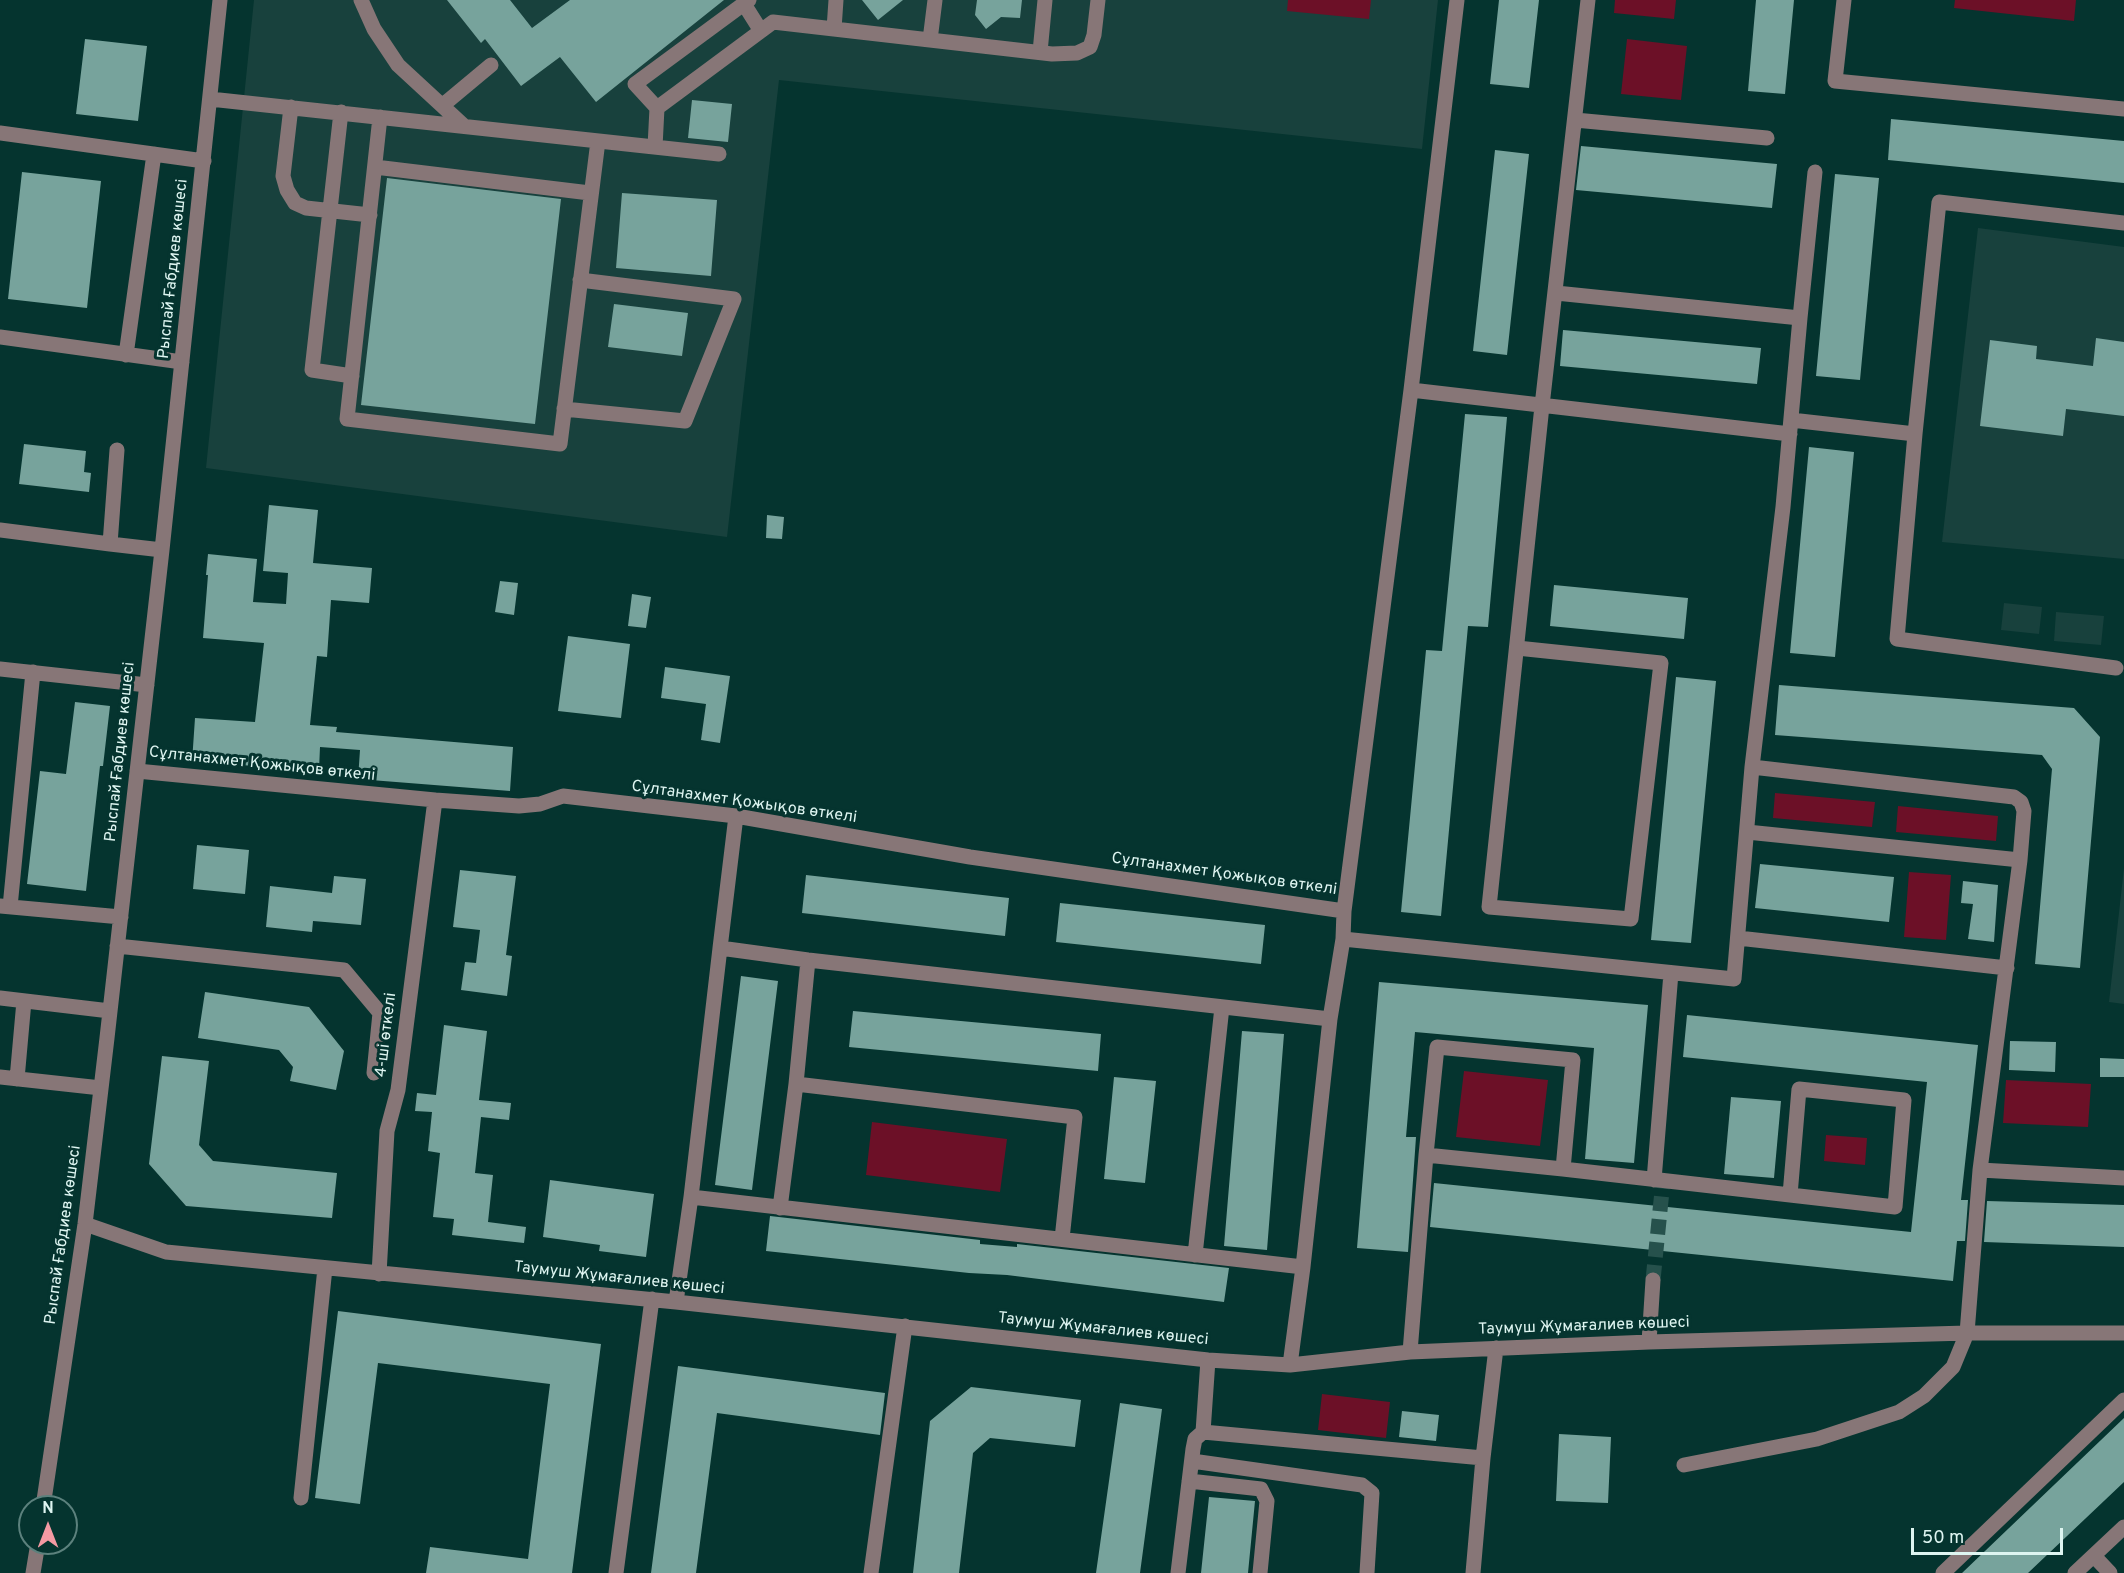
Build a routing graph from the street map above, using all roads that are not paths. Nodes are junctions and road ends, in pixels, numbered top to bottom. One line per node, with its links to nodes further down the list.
1 (220, 0): 16 (street, Рыспай Ғабдиев көшесі)
2 (361, 0): 17 (street)
3 (836, 0): 11 (street)
4 (935, 0): 13 (street)
5 (1045, 0): 14 (street)
6 (1098, 0): 14 (street)
7 (1457, 0): 45 (street)
8 (1588, 0): 23 (street)
9 (1844, 0): 20 (street)
10 (747, 2): 12 (street); 19 (street)
11 (834, 29): 12 (street); 13 (street)
12 (761, 31): 19 (street)
13 (930, 40): 14 (street)
14 (1040, 52)
15 (491, 64): 17 (street)
16 (210, 99): 18 (street); 31 (street, Рыспай Ғабдиев көшесі)
17 (443, 105): 24 (street)
18 (291, 107): 21 (street); 35 (street)
19 (657, 108): 28 (street)
20 (2124, 109)
21 (341, 112): 22 (street); 35 (street)
22 (380, 117): 24 (street); 32 (street)
23 (1575, 120): 26 (street); 39 (street)
24 (463, 125): 27 (street)
25 (0, 133): 29 (street)
26 (1767, 138)
27 (598, 141): 28 (street); 34 (street)
28 (655, 147): 30 (street)
29 (154, 154): 31 (street); 42 (street)
30 (719, 154)
31 (204, 161): 43 (street, Рыспай Ғабдиев көшесі)
32 (375, 166): 34 (street); 36 (street)
33 (1815, 172): 40 (street)
34 (590, 193): 38 (street)
35 (330, 210): 36 (street); 44 (street)
36 (369, 215): 44 (street)
37 (2124, 223): 49 (street)
38 (580, 280): 47 (street); 47 (street)
39 (1556, 293): 40 (street); 46 (street)
40 (1800, 318): 48 (street)
41 (0, 337): 42 (street)
42 (126, 355): 43 (street)
43 (182, 363): 53 (street, Рыспай Ғабдиев көшесі)
44 (352, 376): 47 (street)
45 (1412, 390): 46 (street); 66 (street)
46 (1542, 406): 48 (street); 54 (street)
47 (564, 409)
48 (1791, 427): 49 (street); 59 (street)
49 (1915, 434): 55 (street)
50 (117, 450): 52 (street)
51 (0, 530): 52 (street)
52 (110, 544): 53 (street)
53 (162, 550): 58 (street, Рыспай Ғабдиев көшесі)
54 (1517, 648): 54 (street)
55 (2116, 668)
56 (0, 669): 57 (street)
57 (33, 672): 58 (street); 65 (street)
58 (147, 685): 60 (street, Рыспай Ғабдиев көшесі)
59 (1752, 767): 63 (street); 64 (street)
60 (137, 771): 61 (street, Сұлтанахмет Қожықов өткелі); 67 (street, Рыспай Ғабдиев көшесі)
61 (435, 800): 62 (street, Сұлтанахмет Қожықов өткелі); 98 (street, 4-ші өткелі)
62 (736, 816): 66 (street, Сұлтанахмет Қожықов өткелі); 71 (street)
63 (1747, 832): 64 (street); 68 (street)
64 (2020, 860): 73 (street)
65 (5, 906): 67 (street)
66 (1344, 911): 69 (street)
67 (121, 917): 70 (street, Рыспай Ғабдиев көшесі)
68 (1738, 938): 73 (street); 74 (street)
69 (1342, 939): 74 (street); 79 (street)
70 (117, 946): 78 (street, Рыспай Ғабдиев көшесі); 80 (street)
71 (720, 948): 72 (street); 91 (street)
72 (808, 960): 77 (street); 83 (street)
73 (2007, 968): 87 (street)
74 (1671, 973): 89 (street)
75 (0, 998): 76 (street)
76 (24, 1001): 78 (street); 82 (street)
77 (1222, 1007): 79 (street); 95 (street)
78 (110, 1011): 84 (street, Рыспай Ғабдиев көшесі)
79 (1330, 1019): 96 (street)
80 (374, 1073)
81 (0, 1077): 82 (street)
82 (17, 1079): 84 (street)
83 (796, 1084): 92 (street); 94 (street)
84 (101, 1088): 93 (street, Рыспай Ғабдиев көшесі)
85 (1426, 1155): 86 (street); 86 (street); 107 (street)
86 (1563, 1169): 89 (street)
87 (1980, 1170): 88 (street); 103 (street)
88 (2124, 1178)
89 (1654, 1180): 90 (street)
90 (1790, 1195): 90 (street)
91 (691, 1197): 92 (street); 101 (street)
92 (780, 1208): 94 (street)
93 (85, 1224): 97 (street, Таумуш Жұмағалиев көшесі); 116 (street, Рыспай Ғабдиев көшесі)
94 (1062, 1239): 95 (street)
95 (1195, 1255): 96 (street)
96 (1303, 1267): 109 (street)
97 (325, 1268): 98 (street, Таумуш Жұмағалиев көшесі); 117 (street)
98 (379, 1274): 100 (street, Таумуш Жұмағалиев көшесі)
99 (1653, 1280): 105 (street)
100 (652, 1299): 101 (street, Таумуш Жұмағалиев көшесі); 122 (street)
101 (676, 1302): 102 (street, Таумуш Жұмағалиев көшесі)
102 (905, 1326): 108 (street, Таумуш Жұмағалиев көшесі); 123 (street)
103 (1967, 1333): 104 (street, Таумуш Жұмағалиев көшесі); 105 (street, Таумуш Жұмағалиев көшесі); 114 (street)
104 (2124, 1333)
105 (1649, 1342): 106 (street, Таумуш Жұмағалиев көшесі)
106 (1496, 1348): 107 (street, Таумуш Жұмағалиев көшесі); 112 (street)
107 (1410, 1352): 109 (street, Таумуш Жұмағалиев көшесі)
108 (1208, 1360): 109 (street, Таумуш Жұмағалиев көшесі); 111 (street)
109 (1290, 1365)
110 (2124, 1400): 128 (street)
111 (1203, 1432): 112 (street); 113 (street)
112 (1483, 1458): 127 (street)
113 (1192, 1461): 115 (street); 126 (street)
114 (1684, 1465)
115 (1190, 1481): 124 (street); 125 (street)
116 (45, 1495)
117 (301, 1498)
118 (2124, 1527): 120 (street)
119 (36, 1555): 121 (street)
120 (2094, 1556): 129 (street); 130 (street)
121 (33, 1573)
122 (616, 1573)
123 (871, 1573)
124 (1178, 1573)
125 (1260, 1573)
126 (1366, 1573)
127 (1473, 1573)
128 (1943, 1573)
129 (2076, 1573)
130 (2110, 1573)

